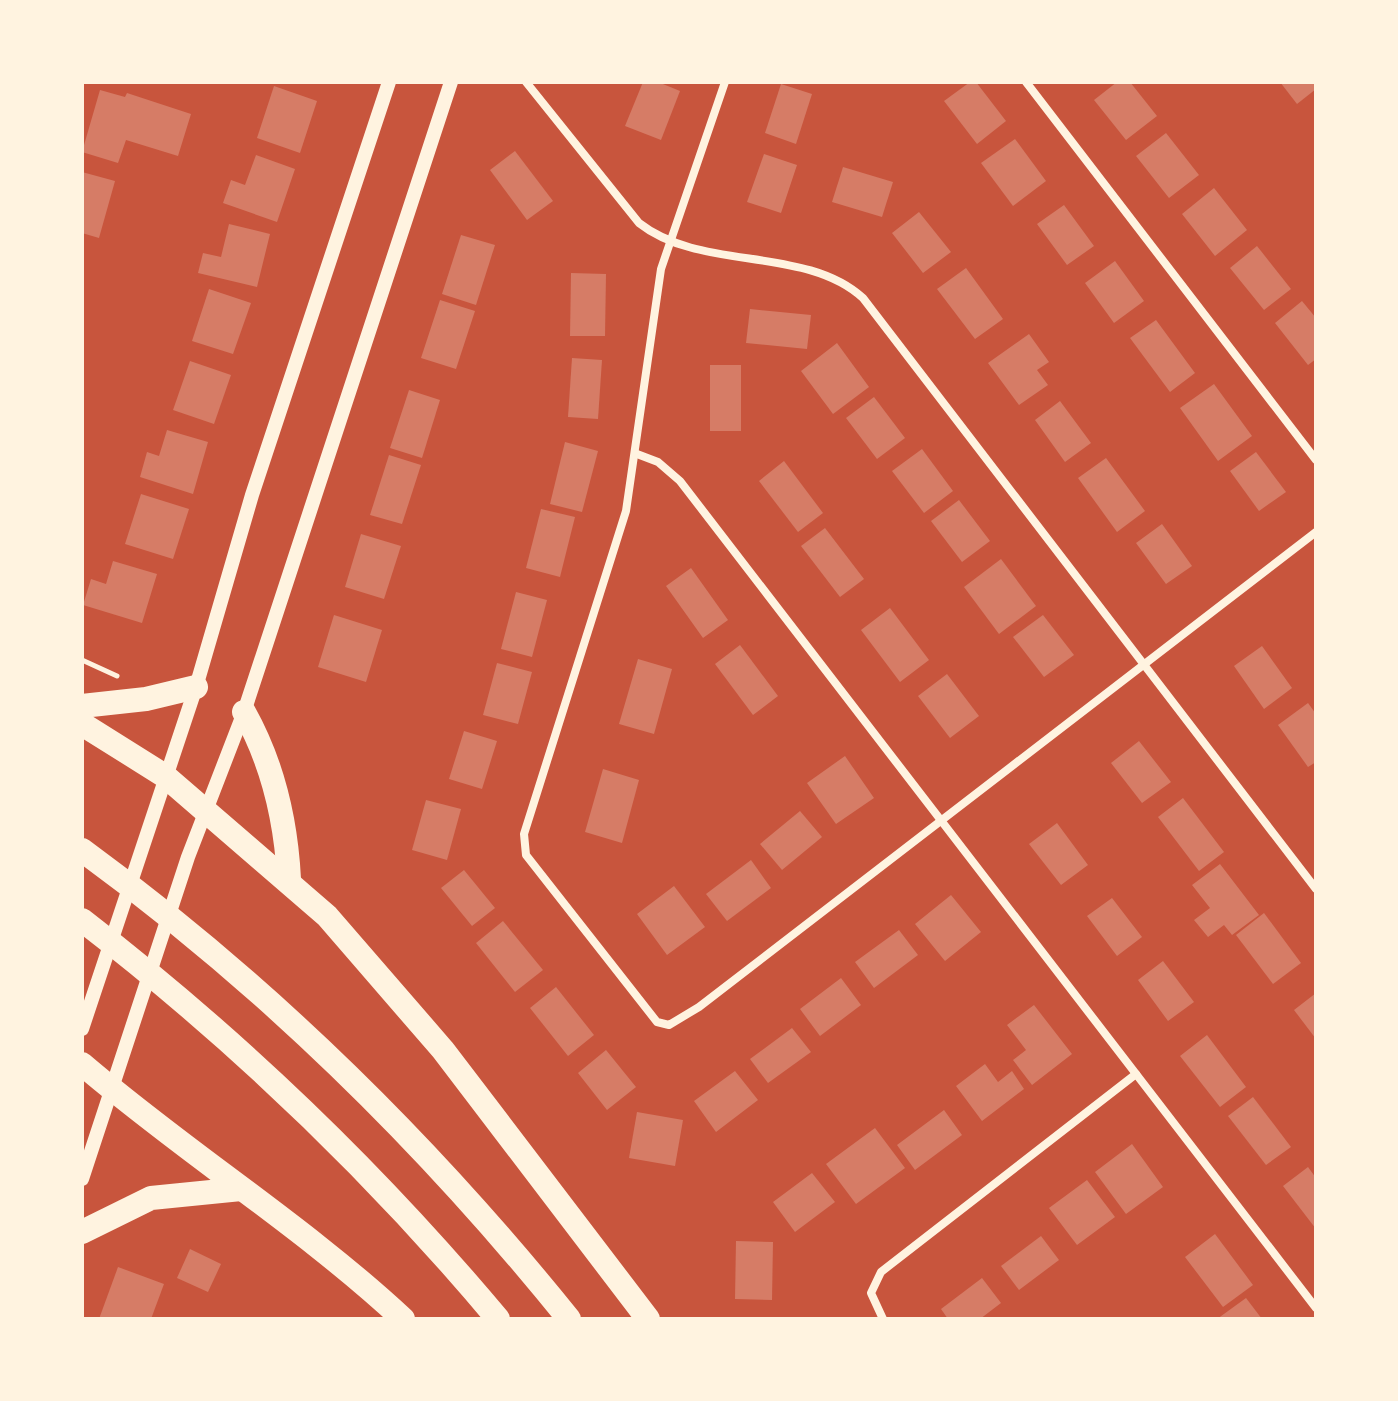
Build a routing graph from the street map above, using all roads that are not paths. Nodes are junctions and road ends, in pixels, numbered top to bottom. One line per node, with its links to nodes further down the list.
1 (389, 82): 11 (street)
2 (451, 82): 13 (street)
3 (526, 82): 6 (street)
4 (725, 82): 6 (street)
5 (1026, 82): 8 (street)
6 (670, 239): 7 (street); 10 (street)
7 (637, 454): 17 (street); 17 (street)
8 (1316, 460)
9 (1316, 532): 10 (street)
10 (1142, 664): 17 (street); 20 (street)
11 (196, 687): 12 (highway); 15 (street)
12 (82, 706)
13 (244, 712): 16 (street); 19 (highway)
14 (82, 724): 15 (highway)
15 (165, 776): 16 (highway); 22 (street)
16 (207, 811): 19 (highway); 25 (street)
17 (942, 820): 24 (street)
18 (82, 850): 32 (highway)
19 (289, 879): 33 (highway)
20 (1316, 889)
21 (82, 920): 31 (highway)
22 (82, 1029)
23 (82, 1064): 25 (highway)
24 (1136, 1074): 29 (street); 34 (street)
25 (112, 1089): 26 (street); 27 (highway)
26 (82, 1179)
27 (241, 1189): 28 (highway); 30 (highway)
28 (82, 1232)
29 (1316, 1308)
30 (403, 1319)
31 (498, 1319)
32 (569, 1319)
33 (648, 1319)
34 (883, 1319)

